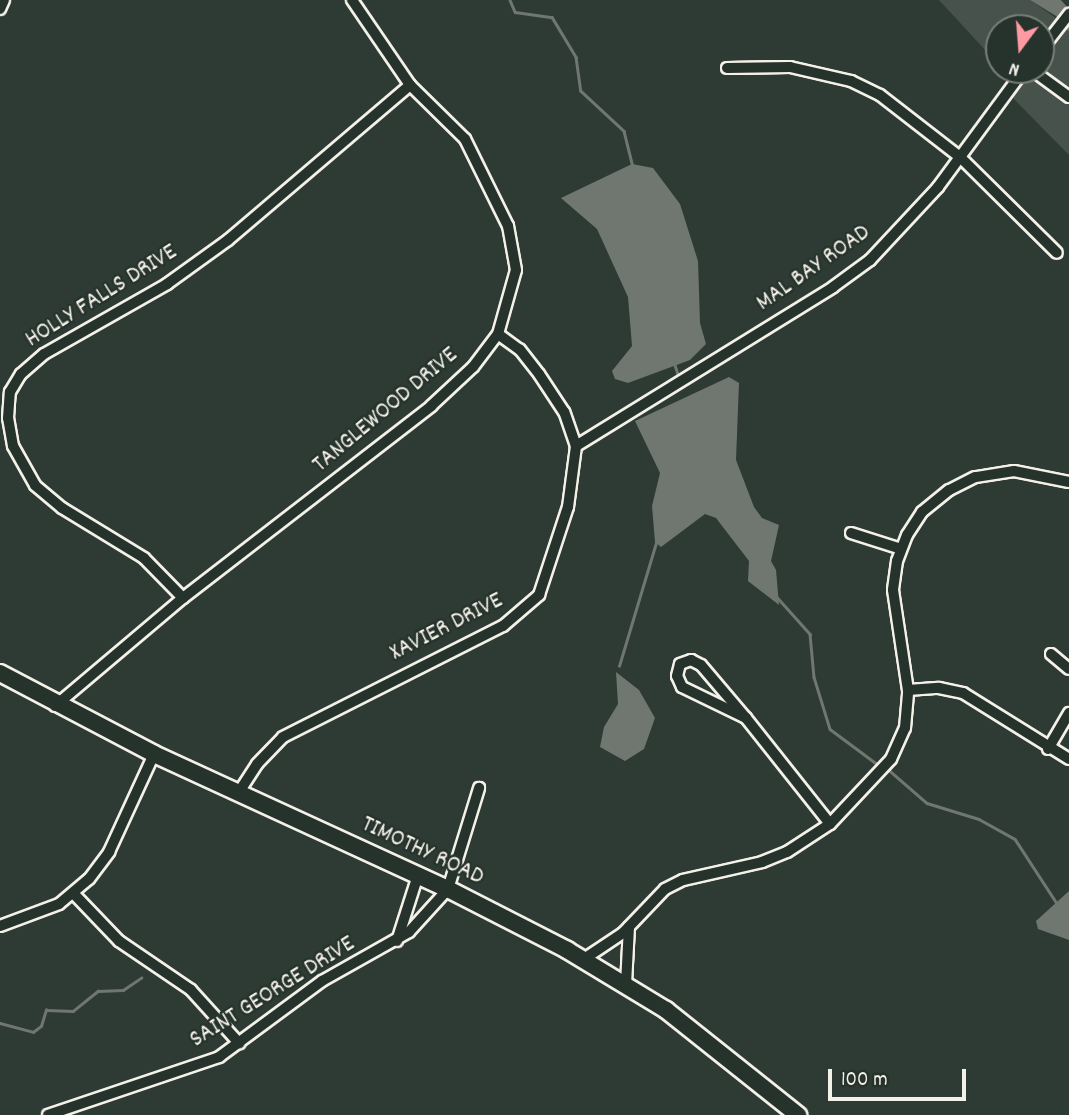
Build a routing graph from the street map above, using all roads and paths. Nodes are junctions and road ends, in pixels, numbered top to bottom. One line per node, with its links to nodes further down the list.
1 (4, 0): 3 (street)
2 (352, 0): 9 (street, TANGLEWOOD DRIVE)
3 (0, 9)
4 (1069, 14): 5 (street)
5 (1055, 32)
6 (727, 68): 11 (street)
7 (1014, 84): 11 (street, MAL BAY ROAD)
8 (1051, 84): 10 (street)
9 (410, 85): 13 (street, TANGLEWOOD DRIVE); 18 (street, HOLLY FALLS DRIVE)
10 (1069, 97)
11 (960, 157): 12 (street); 14 (street, MAL BAY ROAD)
12 (1057, 253)
13 (498, 334): 14 (street, XAVIER DRIVE); 18 (street, TANGLEWOOD DRIVE)
14 (576, 446): 30 (street, XAVIER DRIVE)
15 (1069, 482): 17 (street)
16 (851, 533): 17 (street)
17 (901, 550): 22 (street)
18 (183, 598): 23 (street, TANGLEWOOD DRIVE)
19 (1051, 654): 20 (street)
20 (1069, 669)
21 (0, 673): 23 (main road, TIMOTHY ROAD)
22 (908, 690): 26 (street); 31 (street)
23 (55, 706): 27 (main road, TIMOTHY ROAD)
24 (1069, 713): 26 (street)
25 (746, 718): 25 (street); 31 (street)
26 (1048, 749): 28 (street)
27 (154, 754): 30 (main road, TIMOTHY ROAD); 34 (street)
28 (1069, 759)
29 (479, 788): 33 (street)
30 (239, 792): 32 (main road, TIMOTHY ROAD)
31 (830, 824): 36 (street)
32 (418, 875): 33 (main road, TIMOTHY ROAD); 37 (street)
33 (448, 889): 37 (street, SAINT GEORGE DRIVE); 38 (main road, TIMOTHY ROAD)
34 (74, 894): 35 (street); 40 (street)
35 (0, 926)
36 (629, 927): 38 (street); 39 (street)
37 (397, 941): 40 (street, SAINT GEORGE DRIVE)
38 (584, 959): 39 (main road, TIMOTHY ROAD)
39 (626, 984): 42 (main road, TIMOTHY ROAD)
40 (239, 1043): 41 (street, SAINT GEORGE DRIVE)
41 (48, 1115)
42 (798, 1115)

